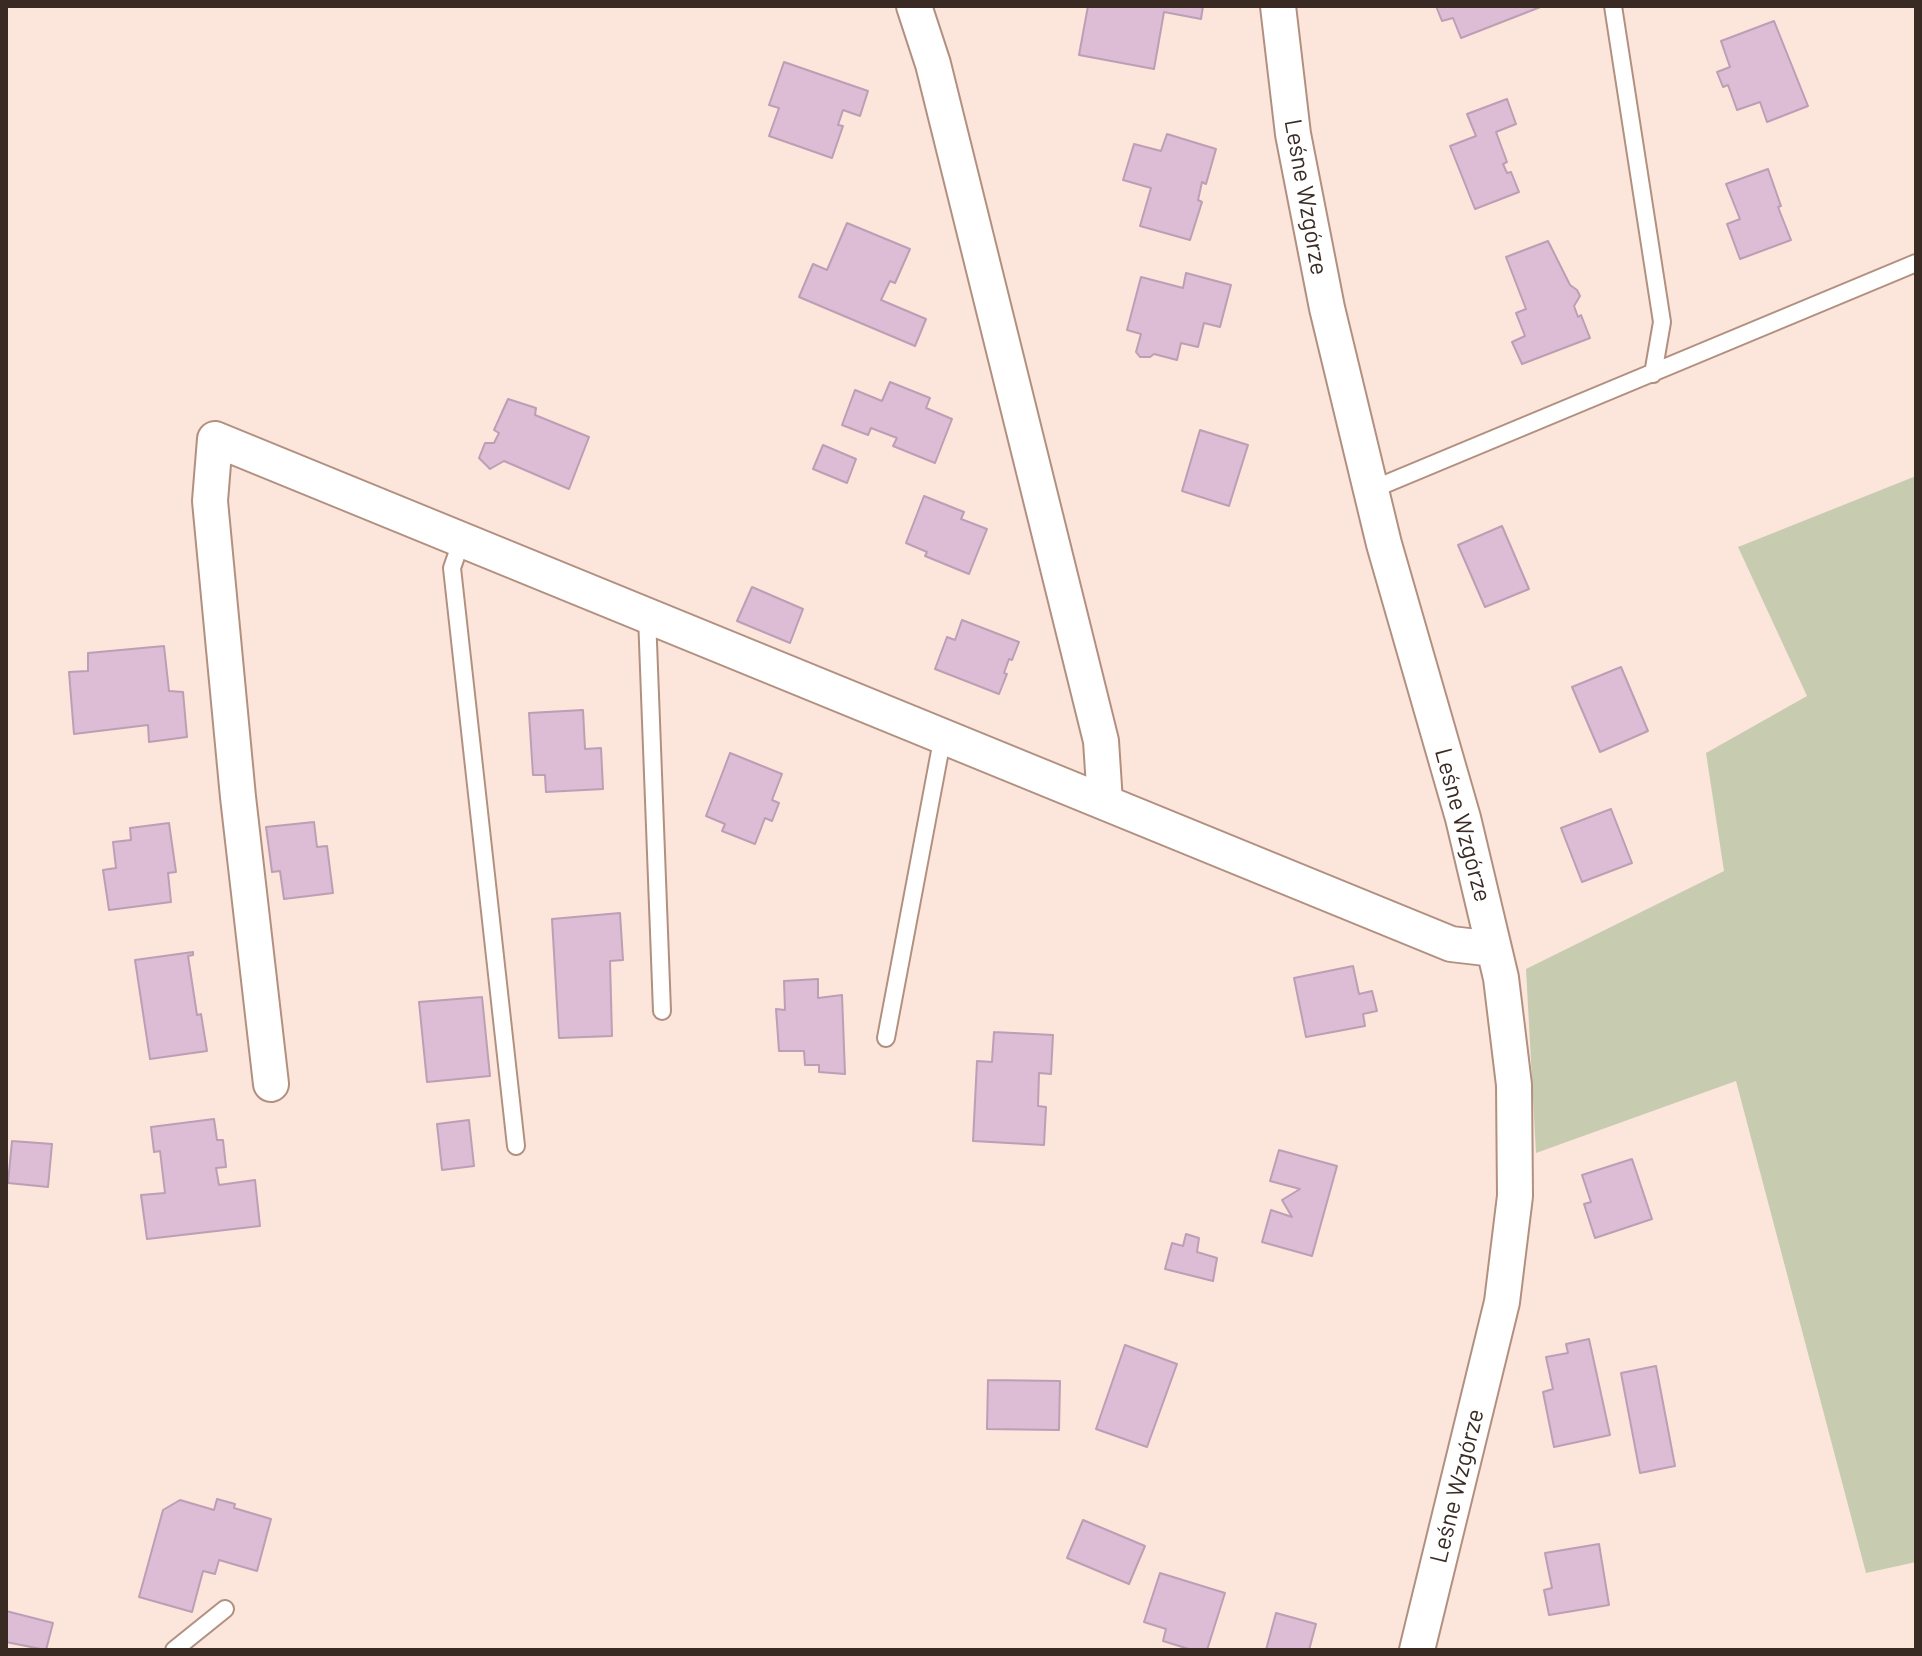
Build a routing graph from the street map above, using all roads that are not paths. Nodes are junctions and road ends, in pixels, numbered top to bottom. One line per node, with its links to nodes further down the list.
1 (914, 6): 10 (street)
2 (1278, 6): 6 (street, Leśne Wzgórze)
3 (1613, 6): 5 (lane)
4 (1916, 263): 5 (lane)
5 (1653, 374): 6 (lane)
6 (1371, 490): 11 (street, Leśne Wzgórze)
7 (461, 542): 8 (street); 14 (street); 15 (lane)
8 (647, 616): 9 (street); 12 (lane)
9 (943, 735): 10 (street); 13 (lane)
10 (1105, 802): 11 (street)
11 (1494, 949): 18 (street, Leśne Wzgórze)
12 (662, 1011)
13 (886, 1038)
14 (271, 1084)
15 (516, 1146)
16 (225, 1609): 17 (lane)
17 (174, 1650)
18 (1417, 1650)

